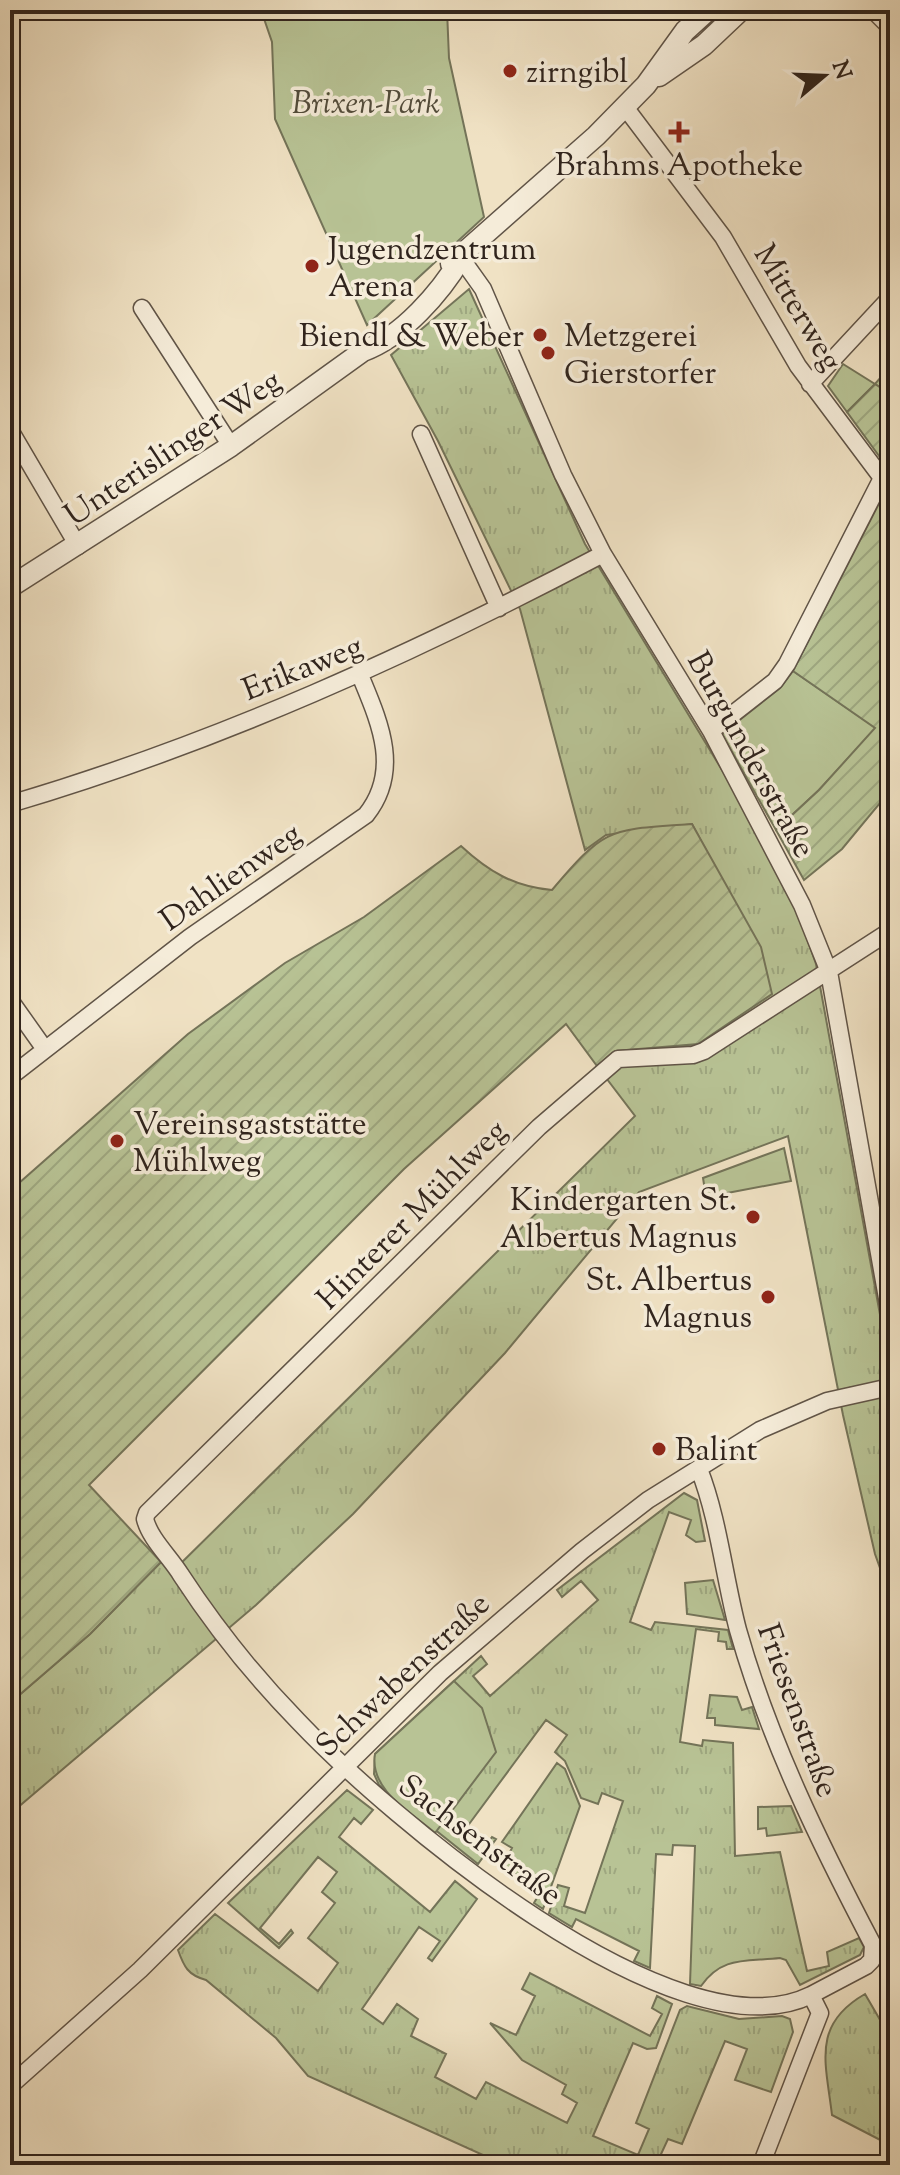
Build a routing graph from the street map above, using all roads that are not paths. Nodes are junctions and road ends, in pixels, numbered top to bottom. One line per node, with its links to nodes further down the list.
1 (708, 10): 5 (street)
2 (741, 10): 5 (street)
3 (873, 10): 4 (street)
4 (890, 27)
5 (646, 85): 6 (street, Unterislinger Weg)
6 (625, 107): 7 (street, Unterislinger Weg); 10 (street, Mitterweg)
7 (461, 258): 13 (street, Unterislinger Weg); 15 (street, Burgunderstraße)
8 (890, 298): 10 (street)
9 (142, 308): 13 (street)
10 (810, 384): 19 (street, Mitterweg)
11 (10, 430): 14 (street)
12 (421, 434): 17 (street)
13 (231, 446): 14 (street, Unterislinger Weg)
14 (78, 546): 16 (street, Unterislinger Weg)
15 (603, 554): 17 (street, Erikaweg); 19 (street, Burgunderstraße)
16 (10, 587)
17 (499, 608): 18 (street, Erikaweg)
18 (360, 675): 20 (street, Erikaweg); 24 (street, Dahlienweg)
19 (711, 731): 22 (street, Burgunderstraße)
20 (10, 804)
21 (890, 931): 22 (street, Hinterer Mühlweg)
22 (829, 972): 26 (street, Burgunderstraße); 29 (street, Hinterer Mühlweg)
23 (10, 1000): 24 (street)
24 (44, 1048): 25 (street, Dahlienweg)
25 (10, 1077)
26 (890, 1315)
27 (890, 1387): 28 (street, Schwabenstraße)
28 (699, 1469): 30 (street, Schwabenstraße); 31 (street, Friesenstraße)
29 (191, 1591): 30 (street, Sachsenstraße)
30 (343, 1767): 32 (street, Sachsenstraße); 33 (street, Schwabenstraße)
31 (872, 1960): 32 (street, Sachsenstraße)
32 (811, 1995): 34 (street)
33 (10, 2086)
34 (761, 2165)

